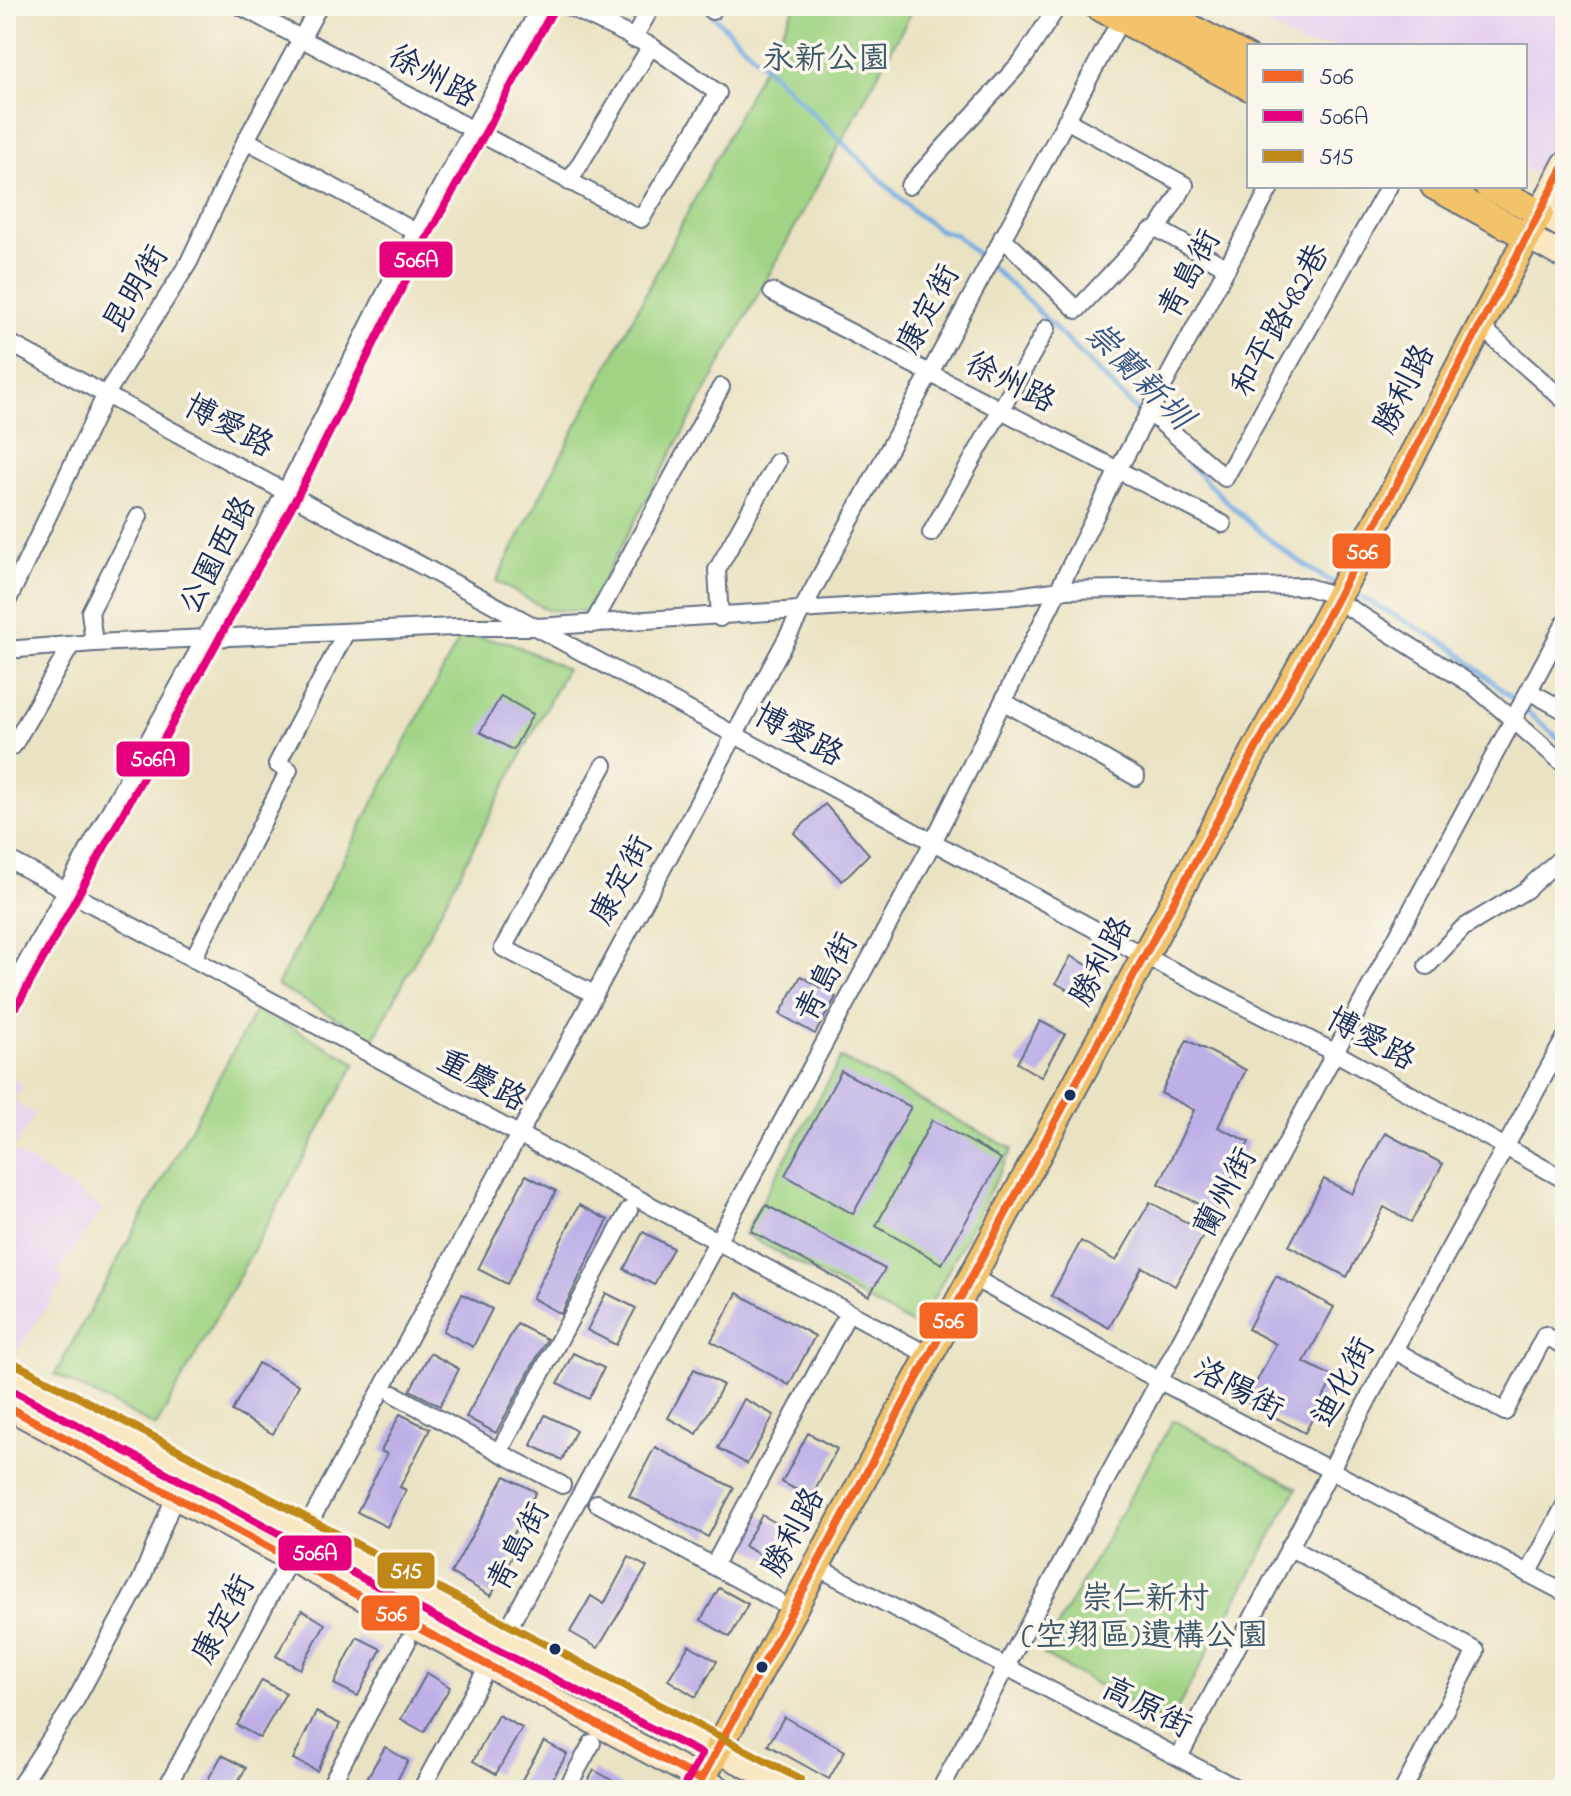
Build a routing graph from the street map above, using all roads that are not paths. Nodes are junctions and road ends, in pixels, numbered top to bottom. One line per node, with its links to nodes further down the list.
1 (240, 6): 10 (street, 徐州路)
2 (319, 6): 10 (street, 昆明街)
3 (541, 6): 16 (street, 公園西路)
4 (568, 6): 11 (street)
5 (652, 6): 11 (street)
6 (1058, 6): 20 (street)
7 (1097, 6): 9 (main road)
8 (1150, 6): 13 (main road)
9 (1124, 13): 14 (main road); 15 (street, 康定街)
10 (302, 39): 16 (street, 徐州路); 17 (street, 昆明街)
11 (633, 39): 12 (street)
12 (651, 46): 19 (street); 19 (street, 徐州路)
13 (1247, 58)
14 (1247, 86)
15 (1066, 120): 29 (street, 康定街); 31 (street)
16 (471, 131): 19 (street, 徐州路); 28 (street, 公園西路)
17 (246, 140): 28 (street); 38 (street, 昆明街)
18 (1565, 164): 25 (street, 勝利路)
19 (569, 182)
20 (909, 186)
21 (1270, 188): 31 (street, 青島街)
22 (1388, 188): 41 (street, 和平路482巷)
23 (1439, 188): 25 (main road)
24 (1490, 188): 25 (main road)
25 (1534, 225): 26 (street); 30 (street); 33 (main road, 勝利路)
26 (1565, 227)
27 (1151, 231): 29 (street)
28 (416, 232): 44 (street, 公園西路)
29 (1002, 237): 36 (street, 康定街)
30 (1565, 257)
31 (1227, 268): 41 (street, 青島街)
32 (772, 292): 36 (street, 徐州路)
33 (1479, 325): 39 (street); 49 (main road, 勝利路)
34 (1047, 328): 40 (street)
35 (6, 341): 38 (street, 博愛路)
36 (928, 374): 40 (street, 徐州路); 51 (street, 康定街)
37 (721, 387): 54 (street)
38 (106, 394): 44 (street, 博愛路); 50 (street, 昆明街)
39 (1565, 401)
40 (1001, 411): 43 (street, 徐州路); 47 (street)
41 (1145, 419): 43 (street, 青島街)
42 (777, 462): 52 (street)
43 (1118, 470): 46 (street, 徐州路); 48 (street, 青島街)
44 (286, 491): 55 (street, 博愛路); 57 (street, 公園西路)
45 (139, 516): 58 (street)
46 (1223, 524)
47 (931, 533)
48 (1061, 590): 49 (street); 51 (street); 61 (street, 青島街)
49 (1340, 592): 62 (street); 73 (main road, 勝利路)
50 (6, 604)
51 (800, 612): 52 (street); 64 (street, 康定街)
52 (720, 618): 54 (street)
53 (1565, 623): 62 (street, 蘭州街)
54 (593, 624): 55 (street)
55 (537, 627): 56 (street); 64 (street, 博愛路)
56 (345, 634): 57 (street); 74 (street)
57 (206, 639): 58 (street); 72 (street, 公園西路)
58 (94, 643): 59 (street)
59 (70, 647): 60 (street); 65 (street)
60 (6, 650)
61 (1006, 703): 68 (street); 69 (street, 青島街)
62 (1521, 705): 63 (street); 67 (street); 79 (street, 蘭州街)
63 (1565, 711)
64 (734, 734): 69 (street, 博愛路); 76 (street, 康定街)
65 (13, 746)
66 (604, 765): 76 (street)
67 (1565, 765)
68 (1136, 777)
69 (933, 842): 73 (street, 博愛路); 84 (street, 青島街)
70 (1565, 854): 75 (street)
71 (6, 858): 72 (street, 重慶路)
72 (66, 890): 74 (street, 重慶路); 77 (street, 公園西路)
73 (1144, 956): 79 (street, 博愛路); 85 (main road, 勝利路)
74 (193, 959): 80 (street, 重慶路)
75 (1427, 966)
76 (594, 994): 80 (street, 康定街)
77 (6, 1000)
78 (1565, 1038): 81 (street, 迪化街)
79 (1334, 1052): 81 (street, 博愛路); 91 (street, 蘭州街)
80 (519, 1135): 84 (street, 重慶路); 100 (street, 康定街)
81 (1505, 1147): 82 (street, 博愛路); 88 (street, 迪化街)
82 (1565, 1180)
83 (629, 1210): 94 (street)
84 (718, 1241): 89 (street, 重慶路); 108 (street, 青島街)
85 (972, 1277): 89 (main road, 勝利路); 91 (street, 洛陽街)
86 (843, 1323): 103 (street)
87 (1565, 1347): 88 (street)
88 (1394, 1350): 95 (street, 迪化街)
89 (930, 1356): 104 (main road, 勝利路)
90 (6, 1373): 100 (street)
91 (1158, 1380): 95 (street, 洛陽街); 111 (street, 蘭州街)
92 (394, 1394): 94 (street)
93 (6, 1406): 97 (street)
94 (499, 1452): 96 (street)
95 (1330, 1471): 101 (street, 迪化街); 105 (street, 洛陽街)
96 (562, 1485)
97 (175, 1496): 102 (street); 117 (street)
98 (597, 1503): 103 (street)
99 (1565, 1505): 105 (street)
100 (304, 1534): 102 (street, 康定街); 108 (street)
101 (1289, 1547): 114 (street, 迪化街); 124 (street)
102 (290, 1558): 110 (street); 115 (street, 康定街)
103 (714, 1565): 107 (street)
104 (815, 1566): 111 (street, 高原街); 113 (main road, 勝利路)
105 (1528, 1574): 106 (street, 洛陽街)
106 (1565, 1593)
107 (778, 1601)
108 (503, 1639): 110 (street, 青島街); 113 (street)
109 (407, 1642): 118 (street)
110 (489, 1664): 116 (street); 119 (street, 青島街)
111 (1005, 1669): 114 (street, 高原街); 122 (street, 蘭州街)
112 (592, 1743): 120 (street)
113 (718, 1749): 116 (main road, 勝利路); 121 (street)
114 (1179, 1757): 123 (street, 高原街)
115 (169, 1783)
116 (706, 1787)
117 (17, 1790)
118 (328, 1790)
119 (421, 1790)
120 (566, 1790)
121 (794, 1790)
122 (940, 1790)
123 (1240, 1790)
124 (1403, 1790)

